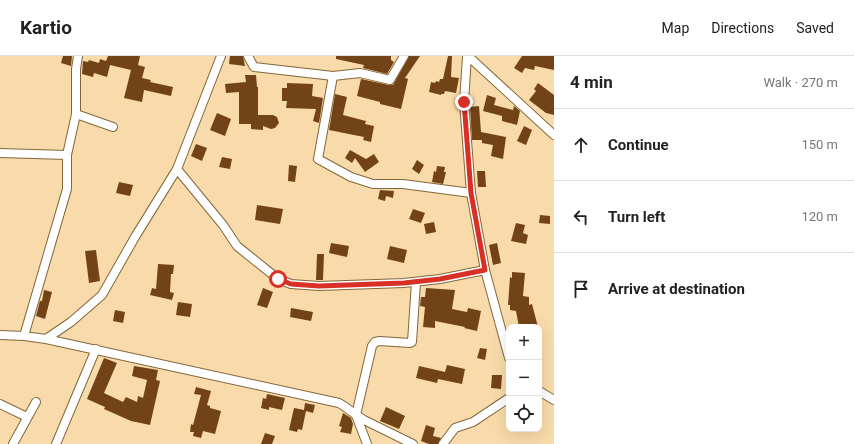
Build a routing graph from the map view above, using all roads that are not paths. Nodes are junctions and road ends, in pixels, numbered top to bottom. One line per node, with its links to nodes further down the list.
1 (78, 56): 7 (street)
2 (221, 56): 12 (street)
3 (248, 56): 6 (street)
4 (404, 56): 6 (street)
5 (468, 56): 9 (street); 13 (street)
6 (333, 76): 13 (street)
7 (76, 114): 8 (street); 11 (street)
8 (113, 127)
9 (554, 135)
10 (0, 153): 11 (street)
11 (67, 155): 17 (street)
12 (177, 169): 15 (street); 18 (street)
13 (471, 193): 14 (street)
14 (485, 270): 15 (street); 19 (street)
15 (416, 282): 26 (street)
16 (0, 336): 17 (street)
17 (24, 336): 18 (street)
18 (46, 338): 20 (street)
19 (506, 347)
20 (96, 349): 26 (street); 29 (street)
21 (542, 393): 23 (street)
22 (506, 400): 32 (street)
23 (554, 400)
24 (36, 402): 27 (street)
25 (0, 404): 27 (street)
26 (356, 415): 30 (street); 31 (street)
27 (28, 417): 28 (street)
28 (14, 444)
29 (56, 444)
30 (367, 444)
31 (413, 444)
32 (443, 444)

